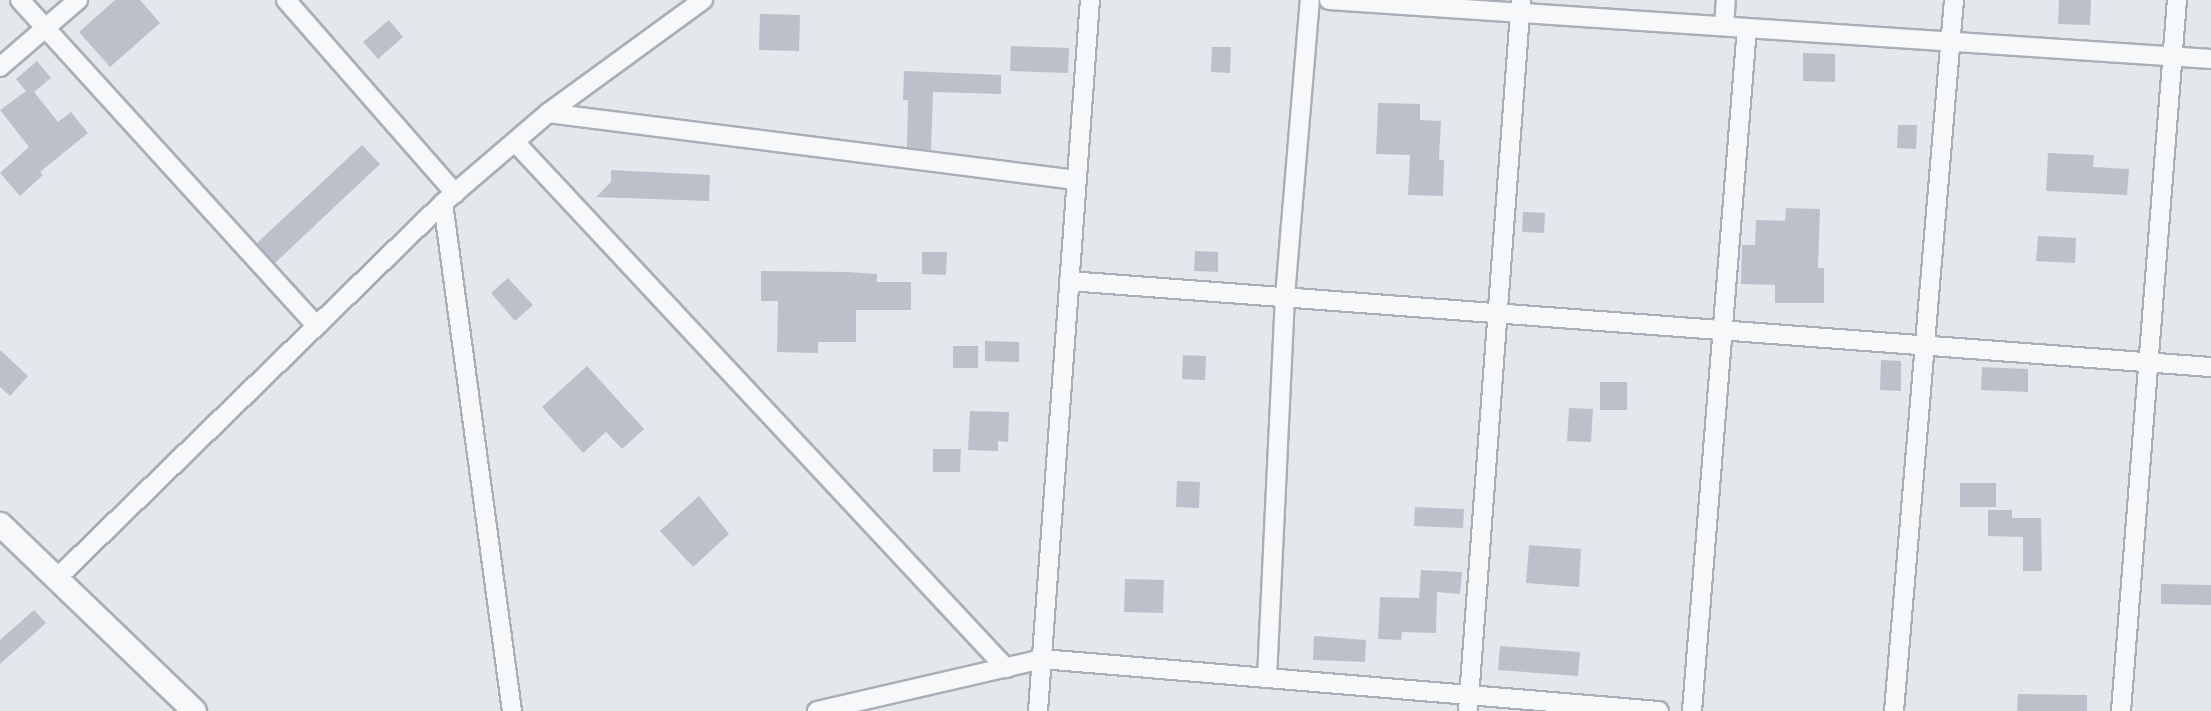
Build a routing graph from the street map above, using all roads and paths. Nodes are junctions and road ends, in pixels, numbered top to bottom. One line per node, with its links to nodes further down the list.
1 (20, 0): 14 (street)
2 (78, 0): 14 (street)
3 (703, 0): 19 (street)
4 (1090, 0): 21 (street)
5 (1310, 0): 24 (street)
6 (1329, 0): 11 (street)
7 (1726, 0): 12 (street)
8 (1954, 0): 15 (street)
9 (2177, 0): 16 (street)
10 (293, 3): 22 (street)
11 (1521, 6): 12 (street); 25 (street)
12 (1724, 26): 13 (street)
13 (1748, 28): 15 (street); 27 (street)
14 (45, 29): 18 (street); 26 (street)
15 (1952, 41): 16 (street); 28 (street)
16 (2175, 56): 17 (street); 29 (street)
17 (2211, 59)
18 (0, 67)
19 (548, 113): 20 (street); 21 (street)
20 (514, 142): 22 (street); 34 (street)
21 (1076, 180): 23 (street)
22 (449, 198): 26 (street); 38 (street)
23 (1069, 281): 24 (street); 33 (street)
24 (1285, 296): 25 (street); 35 (street)
25 (1497, 312): 27 (street); 36 (street)
26 (317, 326): 32 (street)
27 (1723, 330): 28 (street); 42 (street)
28 (1925, 345): 29 (street); 43 (street)
29 (2150, 362): 30 (street); 44 (street)
30 (2211, 367)
31 (0, 524): 32 (street)
32 (56, 579): 37 (street)
33 (1042, 659): 34 (street); 35 (street); 40 (street)
34 (1006, 668): 39 (street)
35 (1267, 678): 36 (street)
36 (1468, 703): 41 (street)
37 (194, 711)
38 (512, 711)
39 (817, 711)
40 (1038, 711)
41 (1659, 711)
42 (1692, 711)
43 (1894, 711)
44 (2121, 711)

